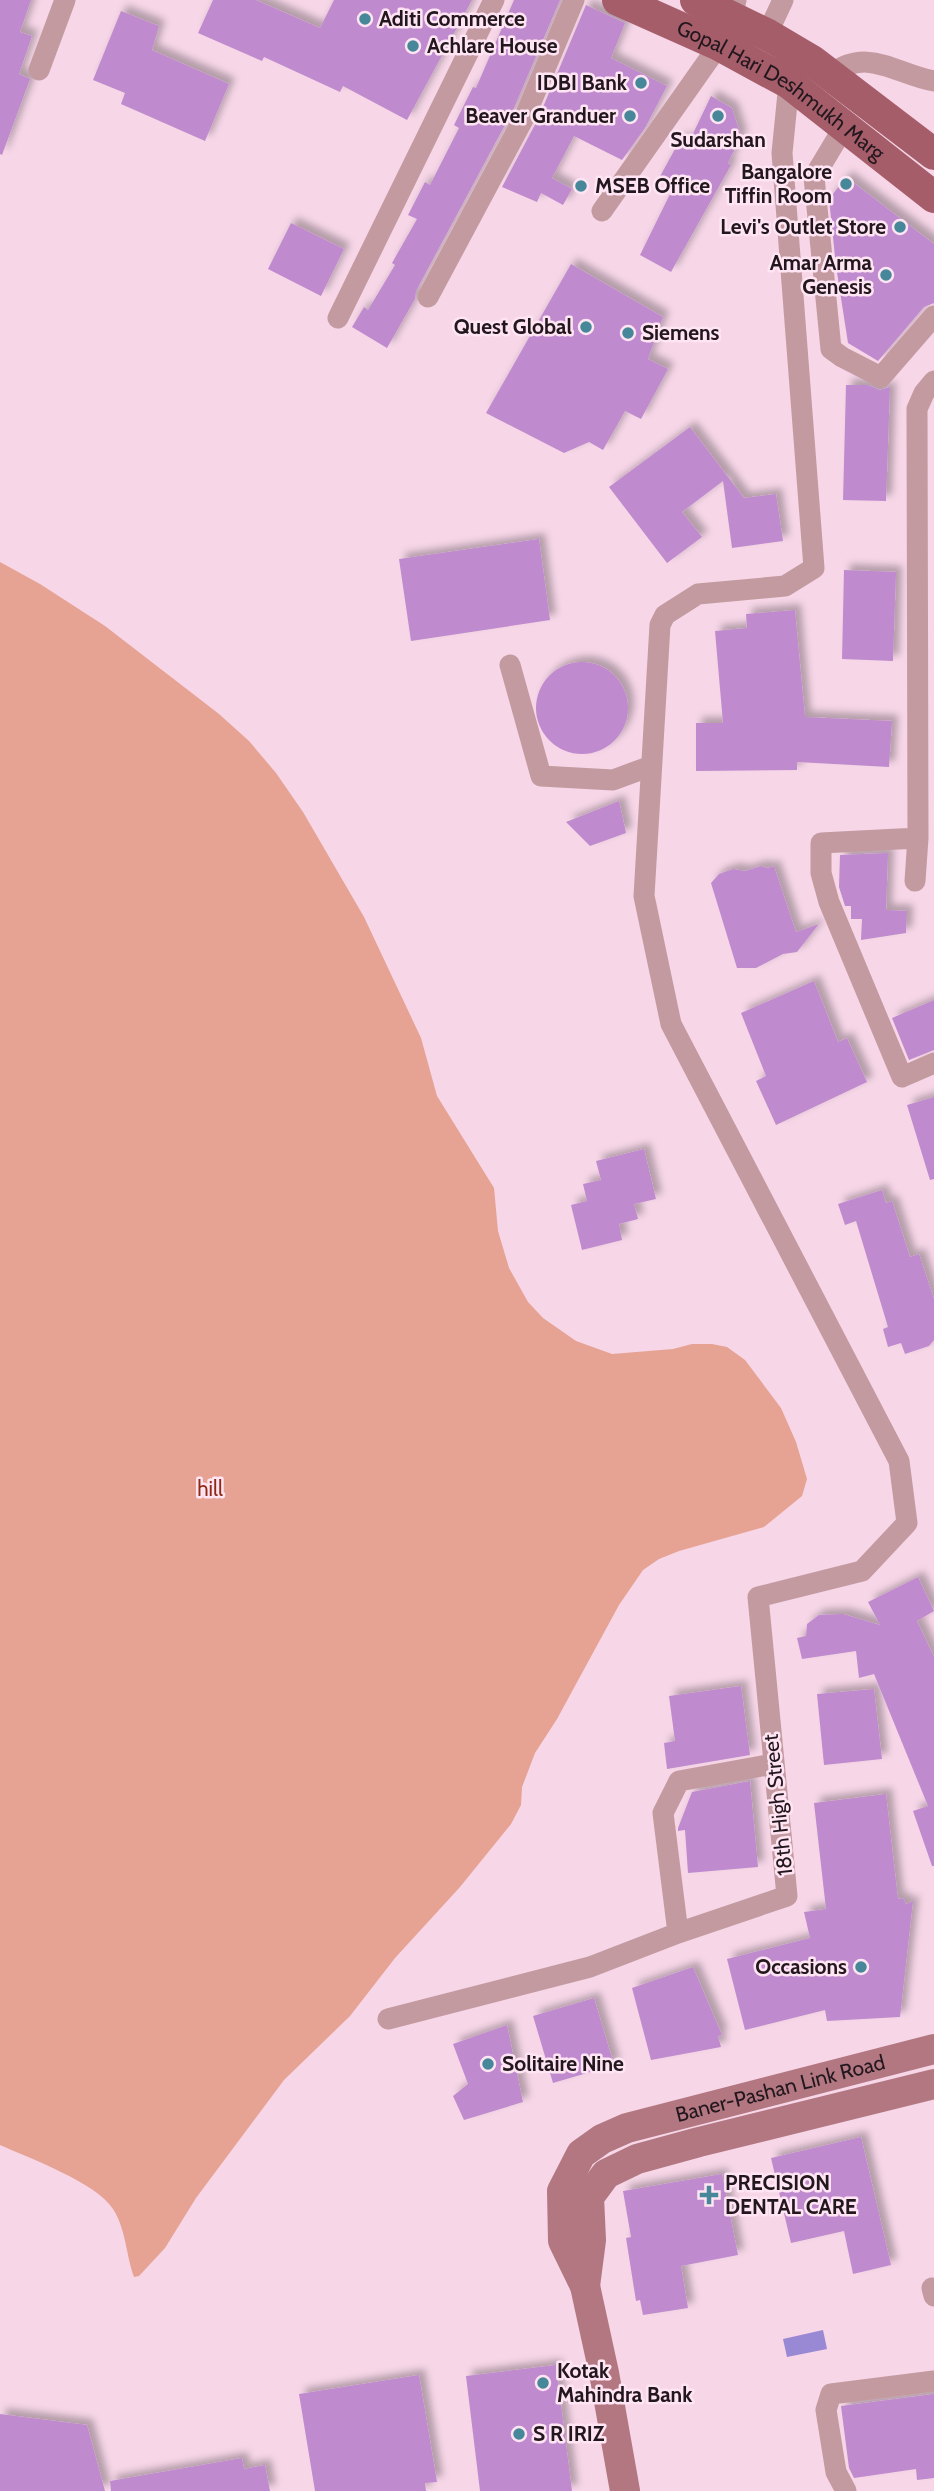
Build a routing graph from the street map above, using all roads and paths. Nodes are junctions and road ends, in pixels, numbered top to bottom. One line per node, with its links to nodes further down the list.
1 (65, 0): 10 (street)
2 (494, 0): 19 (street)
3 (574, 0): 17 (street)
4 (618, 0): 7 (main road, Gopal Hari Deshmukh Marg)
5 (696, 0): 7 (main road, Gopal Hari Deshmukh Marg)
6 (783, 0): 8 (street)
7 (729, 21): 8 (main road, Gopal Hari Deshmukh Marg); 16 (street)
8 (760, 48): 9 (main road, Gopal Hari Deshmukh Marg); 12 (main road, Gopal Hari Deshmukh Marg)
9 (821, 68): 11 (street); 12 (street); 14 (main road, Gopal Hari Deshmukh Marg)
10 (39, 70)
11 (934, 81)
12 (789, 83): 13 (main road, Gopal Hari Deshmukh Marg); 22 (street)
13 (844, 127): 15 (main road, Gopal Hari Deshmukh Marg); 18 (street)
14 (934, 154)
15 (934, 197)
16 (603, 211)
17 (428, 297)
18 (934, 316)
19 (338, 318)
20 (934, 381): 23 (street)
21 (510, 665): 22 (street)
22 (651, 766): 26 (street, 18th High Street)
23 (918, 838): 24 (street); 25 (street)
24 (915, 881)
25 (934, 1063)
26 (773, 1764): 27 (street, 18th High Street); 27 (street)
27 (678, 1933): 28 (street, 18th High Street)
28 (388, 2019)
29 (934, 2049): 31 (street, Baner-Pashan Link Road)
30 (934, 2084): 32 (street, Baner-Pashan Link Road)
31 (626, 2128): 32 (street); 33 (street, Baner-Pashan Link Road)
32 (637, 2159): 33 (street, Baner-Pashan Link Road)
33 (585, 2286): 35 (street, Baner-Pashan Link Road)
34 (934, 2381): 36 (street)
35 (625, 2491)
36 (846, 2491)

